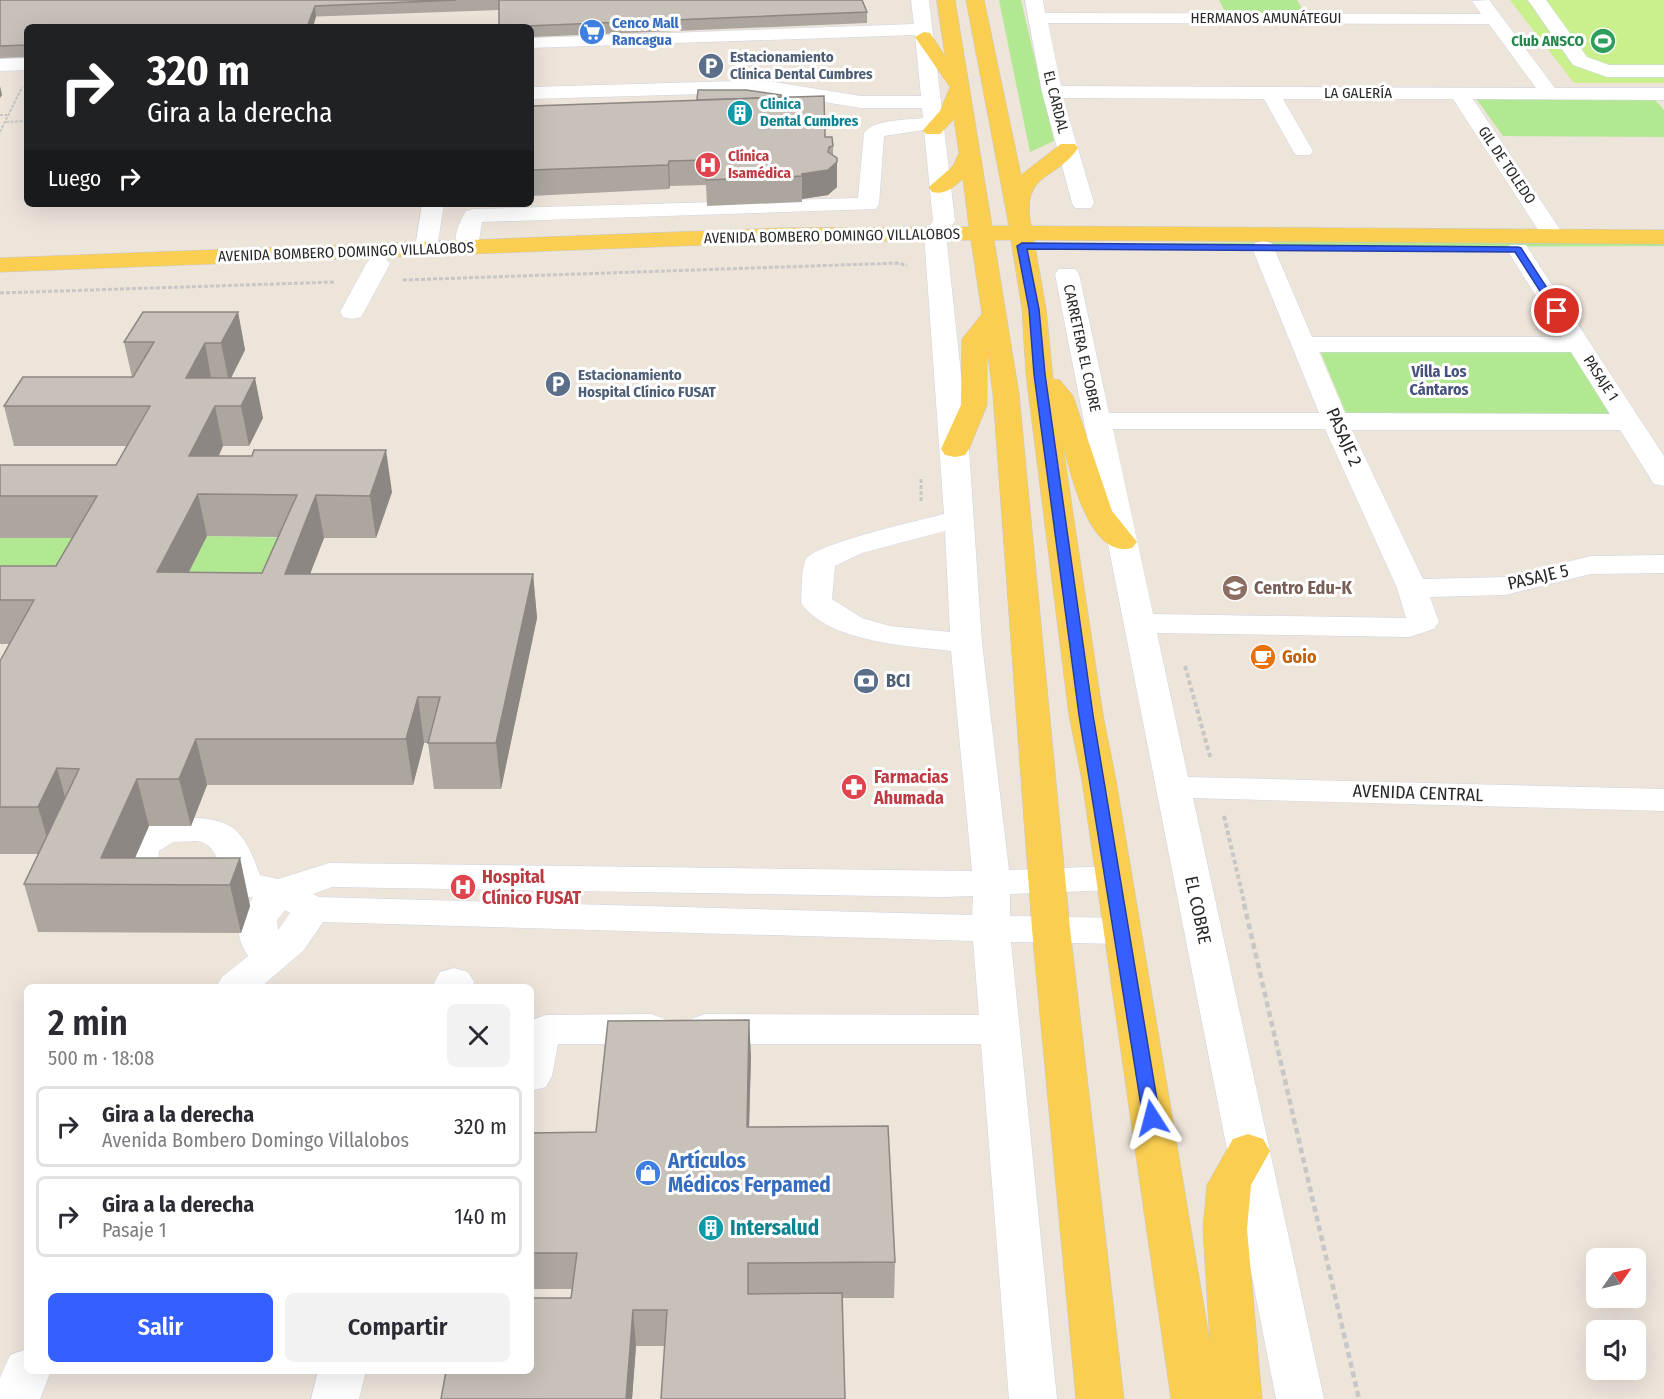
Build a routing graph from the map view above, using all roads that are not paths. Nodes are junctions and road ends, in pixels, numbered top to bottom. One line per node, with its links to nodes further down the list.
1 (920, 0): 12 (street)
2 (946, 0): 19 (main road)
3 (975, 0): 32 (main road)
4 (1215, 0): 9 (street)
5 (1302, 0): 10 (street)
6 (1480, 0): 11 (street)
7 (1537, 0): 16 (street)
8 (1036, 9): 9 (street, HERMANOS AMUNÁTEGUI); 20 (street, EL CARDAL)
9 (1224, 18): 10 (street, HERMANOS AMUNÁTEGUI)
10 (1313, 18): 11 (street, HERMANOS AMUNÁTEGUI)
11 (1494, 19): 24 (street)
12 (923, 33): 13 (street); 19 (main road); 26 (street)
13 (534, 43)
14 (24, 64): 15 (street)
15 (0, 65)
16 (1664, 71)
17 (24, 78): 18 (street)
18 (0, 79)
19 (959, 85): 26 (main road); 29 (main road)
20 (1052, 92): 21 (street, LA GALERÍA); 27 (street, EL CARDAL)
21 (1270, 92): 23 (street, LA GALERÍA); 28 (street)
22 (534, 93): 26 (street)
23 (1459, 93): 24 (street, LA GALERÍA); 34 (street, GIL DE TOLEDO)
24 (1550, 94): 25 (street, LA GALERÍA)
25 (1664, 94)
26 (932, 118): 30 (street); 43 (street)
27 (1068, 148): 31 (street, EL CARDAL); 32 (main road)
28 (1303, 151)
29 (969, 153): 30 (main road); 36 (main road)
30 (940, 188): 38 (street)
31 (1083, 202)
32 (1016, 204): 37 (main road)
33 (433, 207): 39 (street)
34 (1554, 237): 35 (main road, AVENIDA BOMBERO DOMINGO VILLALOBOS); 37 (main road, AVENIDA BOMBERO DOMINGO VILLALOBOS)
35 (1664, 237)
36 (982, 240): 37 (main road, AVENIDA BOMBERO DOMINGO VILLALOBOS); 38 (main road, AVENIDA BOMBERO DOMINGO VILLALOBOS); 50 (main road)
37 (1021, 240): 40 (main road, AVENIDA BOMBERO DOMINGO VILLALOBOS); 53 (main road)
38 (936, 241): 43 (main road, AVENIDA BOMBERO DOMINGO VILLALOBOS); 57 (street)
39 (426, 248): 43 (main road, AVENIDA BOMBERO DOMINGO VILLALOBOS); 44 (main road, AVENIDA BOMBERO DOMINGO VILLALOBOS)
40 (1263, 248): 41 (main road, AVENIDA BOMBERO DOMINGO VILLALOBOS); 51 (street, PASAJE 2)
41 (1518, 250): 42 (main road, AVENIDA BOMBERO DOMINGO VILLALOBOS); 52 (street, PASAJE 1)
42 (1664, 250)
43 (466, 254): 46 (main road, AVENIDA BOMBERO DOMINGO VILLALOBOS)
44 (188, 264): 45 (main road, AVENIDA BOMBERO DOMINGO VILLALOBOS); 46 (main road, AVENIDA BOMBERO DOMINGO VILLALOBOS); 48 (main road, AVENIDA BOMBERO DOMINGO VILLALOBOS)
45 (0, 265)
46 (374, 273): 49 (street)
47 (1067, 274): 55 (street, CARRETERA EL COBRE)
48 (0, 278)
49 (352, 312)
50 (994, 315): 57 (main road); 69 (main road)
51 (1305, 344): 52 (street); 54 (street, PASAJE 2)
52 (1580, 345): 56 (street, PASAJE 1)
53 (1039, 374): 60 (main road); 67 (main road)
54 (1335, 420): 55 (street); 56 (street); 62 (street, PASAJE 2)
55 (1097, 421): 60 (street, EL COBRE)
56 (1629, 422): 58 (street, PASAJE 1)
57 (955, 448): 59 (street)
58 (1664, 478)
59 (958, 519): 64 (street); 64 (street)
60 (1122, 542): 63 (street, EL COBRE)
61 (1664, 564): 62 (street, PASAJE 5)
62 (1412, 588): 63 (street, PASAJE 2)
63 (1139, 623): 65 (street, EL COBRE)
64 (966, 643): 70 (street)
65 (1173, 787): 66 (street, AVENIDA CENTRAL); 81 (street, EL COBRE)
66 (1664, 800)
67 (1114, 878): 69 (street); 76 (main road)
68 (484, 879): 70 (street); 71 (street); 73 (street)
69 (1047, 881): 70 (street); 75 (main road)
70 (992, 883): 74 (street)
71 (262, 888): 72 (street); 77 (street)
72 (313, 909): 73 (street); 77 (street)
73 (473, 915): 74 (street)
74 (991, 929): 75 (street); 79 (street)
75 (1051, 929): 76 (street); 87 (main road)
76 (1122, 931): 88 (main road)
77 (270, 958): 78 (street)
78 (240, 984)
79 (1000, 1030): 80 (street); 86 (street)
80 (534, 1062)
81 (1248, 1151): 89 (main road); 90 (street, EL COBRE)
82 (25, 1374): 84 (street)
83 (341, 1374): 85 (street)
84 (16, 1399)
85 (334, 1399)
86 (1033, 1399)
87 (1100, 1399)
88 (1196, 1399)
89 (1238, 1399)
90 (1300, 1399)

